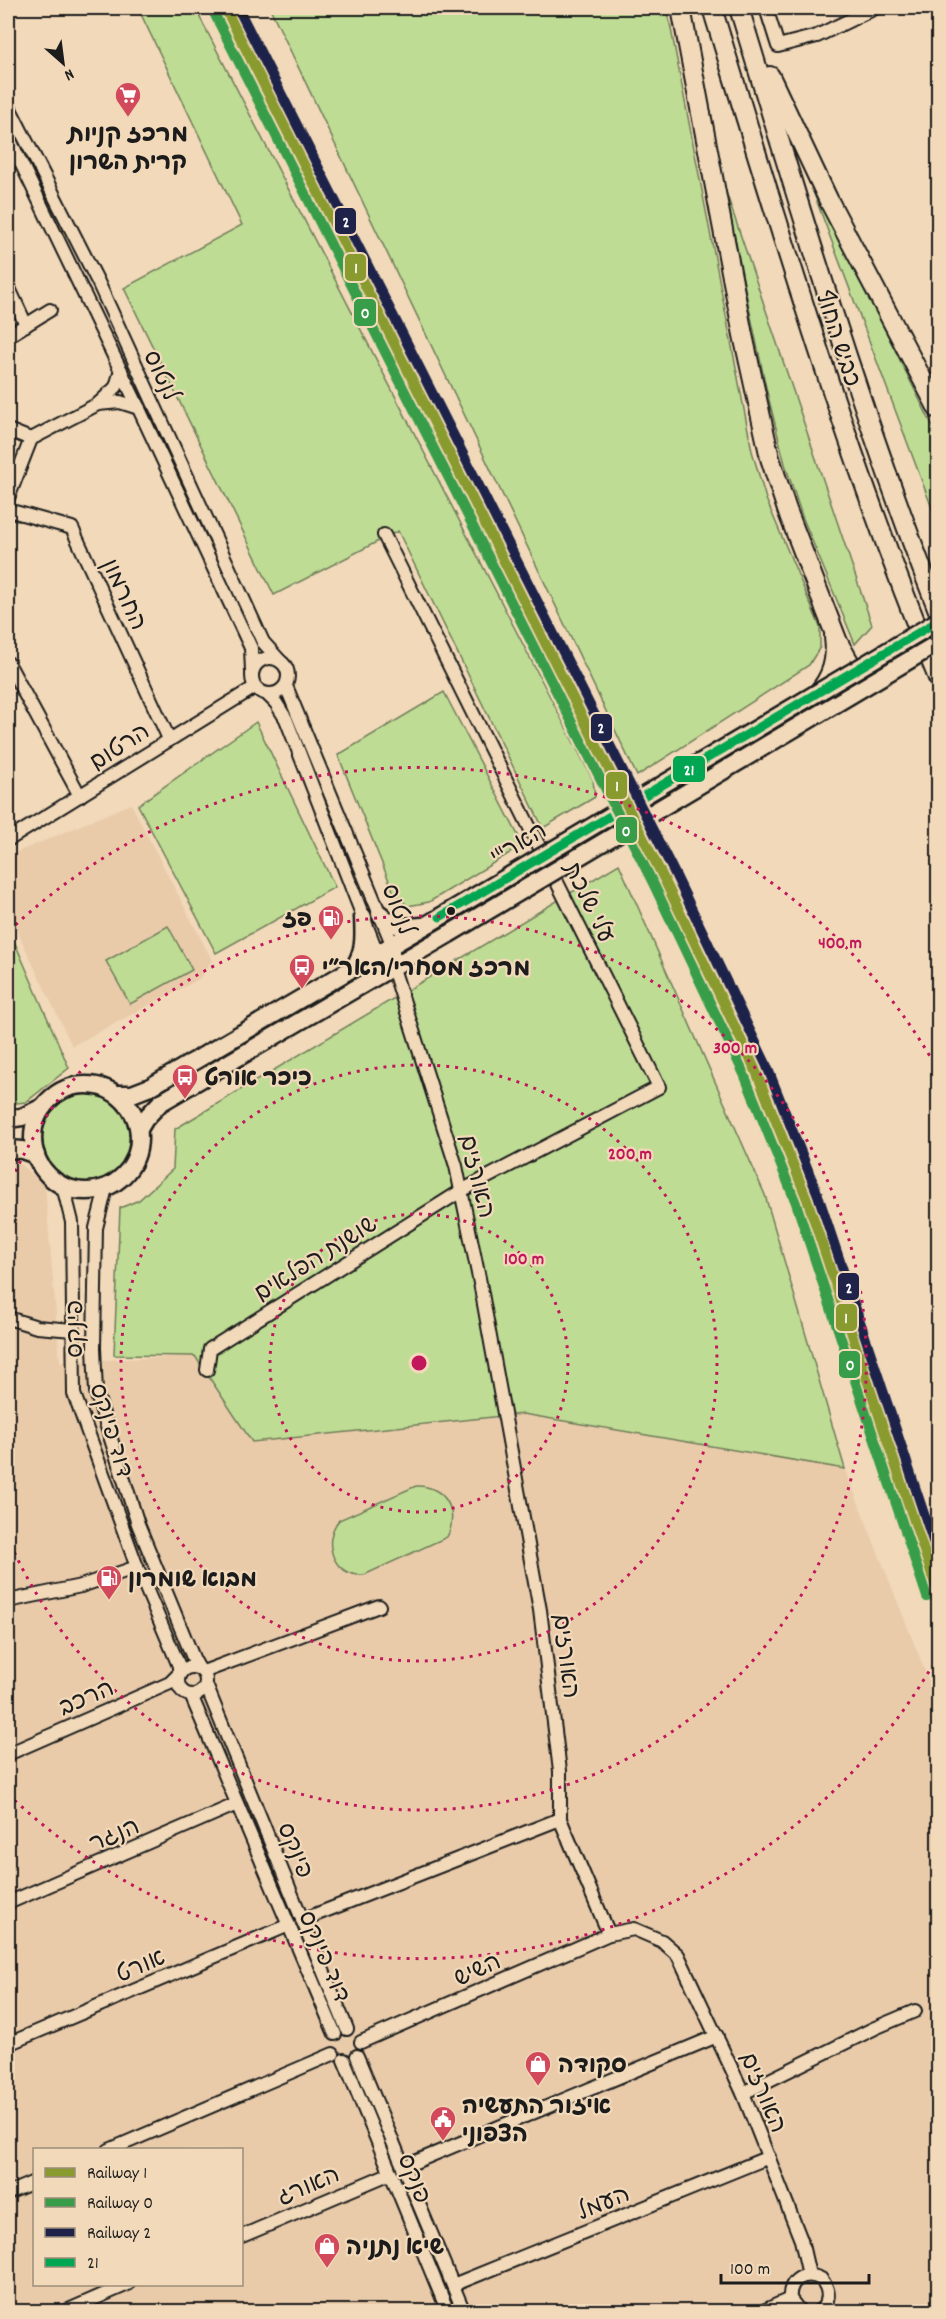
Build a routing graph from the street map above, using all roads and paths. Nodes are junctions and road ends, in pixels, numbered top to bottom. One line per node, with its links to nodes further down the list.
1 (681, 8): 23 (highway)
2 (712, 8): 29 (highway, כביש החוף)
3 (740, 8): 15 (highway); 21 (highway, כביש החוף)
4 (766, 8): 5 (street)
5 (875, 8)
6 (8, 105): 25 (street, לנטוס)
7 (8, 136): 12 (street, לנטוס)
8 (8, 286): 10 (street)
9 (50, 310): 10 (street)
10 (26, 325): 11 (street)
11 (8, 336)
12 (121, 370): 13 (street); 14 (street, לנטוס)
13 (98, 404): 14 (street); 17 (street)
14 (139, 408): 28 (street, לנטוס)
15 (939, 409)
16 (8, 430): 17 (street)
17 (31, 439): 18 (street)
18 (8, 498)
19 (8, 510): 35 (street, החרמון)
20 (384, 535): 52 (street, עלי שלכת)
21 (939, 610)
22 (939, 621): 27 (main road, האר"י, bridge)
23 (831, 623): 27 (highway); 33 (highway, bridge)
24 (939, 643): 30 (main road, האר"י, bridge)
25 (280, 661): 28 (street); 31 (street)
26 (8, 663): 36 (street)
27 (855, 671): 30 (highway); 33 (main road, האר"י, bridge)
28 (252, 672): 32 (street)
29 (939, 678)
30 (869, 685): 42 (main road, האר"י, bridge)
31 (286, 686): 34 (street); 38 (street, לנטוס)
32 (255, 687): 34 (street); 35 (street, הרטום)
33 (817, 694): 39 (main road, האר"י, bridge)
34 (268, 695): 38 (street, לנטוס)
35 (169, 739): 36 (street, הרטום)
36 (80, 796): 37 (street, הרטום)
37 (8, 840)
38 (371, 916): 39 (main road); 40 (street, לנטוס); 41 (street, לנטוס); 43 (main road)
39 (433, 922): 40 (main road, האר"י)
40 (393, 946): 41 (main road, האר"י); 42 (street, לנטוס)
41 (378, 954): 42 (street, לנטוס); 43 (main road, האר"י)
42 (393, 968): 47 (main road, האר"י); 52 (street, האורזים)
43 (353, 969): 44 (main road, האר"י)
44 (117, 1094): 45 (main road); 47 (main road)
45 (43, 1107): 46 (main road); 49 (main road)
46 (8, 1119)
47 (139, 1129): 51 (main road)
48 (8, 1149): 49 (main road)
49 (36, 1155): 50 (main road)
50 (63, 1186): 51 (main road); 54 (street, דוד פינקס)
51 (106, 1188): 59 (street, פינקס)
52 (461, 1191): 55 (street, שושנת הפלאים); 65 (street, האורזים)
53 (8, 1318): 54 (street)
54 (73, 1330): 56 (street, דוד פינקס)
55 (207, 1370)
56 (136, 1568): 57 (street); 60 (street, דוד פינקס)
57 (8, 1600)
58 (379, 1606): 59 (street)
59 (201, 1670): 60 (street); 61 (street)
60 (179, 1674): 62 (street); 63 (street, הרכב)
61 (206, 1686): 62 (street); 67 (street, פינקס)
62 (191, 1695): 64 (street, דוד פינקס)
63 (8, 1754)
64 (237, 1804): 66 (street, הנגר); 68 (street, דוד פינקס)
65 (560, 1819): 67 (street); 69 (street, האורזים)
66 (8, 1903)
67 (302, 1920): 71 (street, פינקס)
68 (289, 1925): 71 (street, דוד פינקס); 74 (street, אורט)
69 (609, 1934): 72 (street, האורזים); 73 (street, השיש)
70 (915, 2011): 78 (street)
71 (341, 2032): 73 (street); 75 (street)
72 (717, 2036): 78 (street, האורזים); 81 (street)
73 (361, 2042): 76 (street)
74 (8, 2044)
75 (333, 2054): 77 (street); 79 (street)
76 (357, 2056): 77 (street); 81 (street)
77 (344, 2060): 82 (street, פנקס)
78 (743, 2093): 80 (street, האורזים)
79 (114, 2148)
80 (769, 2157): 86 (street, האורזים); 87 (street, העמל)
81 (403, 2167): 87 (street)
82 (391, 2173): 85 (street, האורג); 92 (street, פנקס)
83 (33, 2182): 84 (street)
84 (8, 2193)
85 (243, 2236)
86 (809, 2275): 89 (street); 90 (street)
87 (453, 2285): 93 (street)
88 (123, 2286): 91 (street)
89 (790, 2300): 94 (street); 95 (street)
90 (821, 2311)
91 (64, 2312)
92 (448, 2312)
93 (464, 2312)
94 (761, 2312)
95 (800, 2312)

